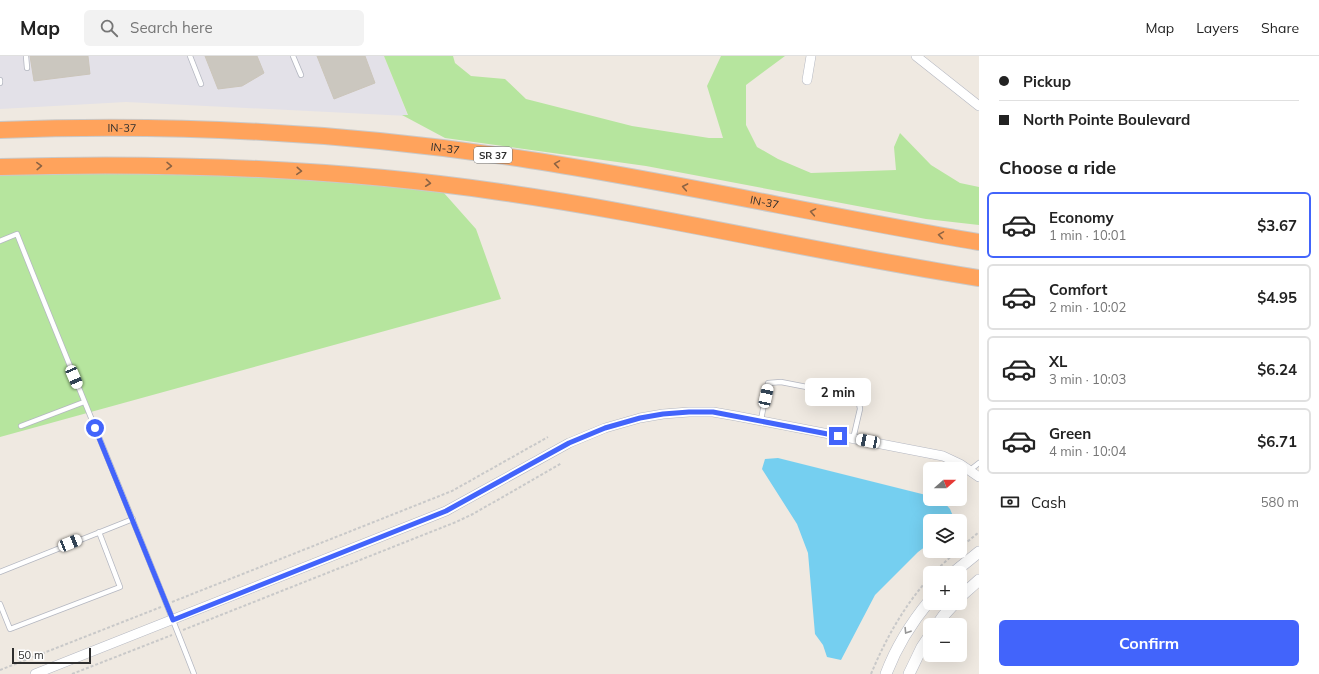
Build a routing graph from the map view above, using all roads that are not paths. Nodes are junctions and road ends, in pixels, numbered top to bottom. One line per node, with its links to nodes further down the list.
1 (26, 56): 6 (lane)
2 (190, 56): 11 (lane)
3 (294, 56): 7 (lane)
4 (810, 56): 9 (street)
5 (916, 56): 12 (street)
6 (27, 68)
7 (301, 75)
8 (0, 80): 10 (lane)
9 (807, 80)
10 (0, 83)
11 (201, 84)
12 (979, 106)
13 (0, 130): 16 (highway, IN-37 / SR 37, one-way to 13)
14 (0, 167): 17 (highway, one-way to 17)
15 (0, 241): 18 (lane)
16 (979, 242)
17 (979, 278)
18 (84, 402): 20 (lane); 25 (lane)
19 (761, 420): 21 (street); 21 (lane); 36 (street)
20 (21, 426)
21 (853, 438): 23 (street)
22 (979, 463): 23 (lane)
23 (970, 470): 24 (street)
24 (979, 476)
25 (133, 519): 26 (lane); 36 (lane)
26 (99, 532): 29 (lane); 32 (lane)
27 (979, 552): 28 (street)
28 (962, 566)
29 (0, 572)
30 (979, 580): 31 (street)
31 (967, 591)
32 (0, 604)
33 (923, 610): 40 (street, one-way to 40)
34 (949, 610): 35 (street)
35 (942, 618)
36 (173, 620): 38 (street); 39 (lane)
37 (923, 647): 41 (street)
38 (35, 674)
39 (194, 674)
40 (886, 674)
41 (909, 674)

